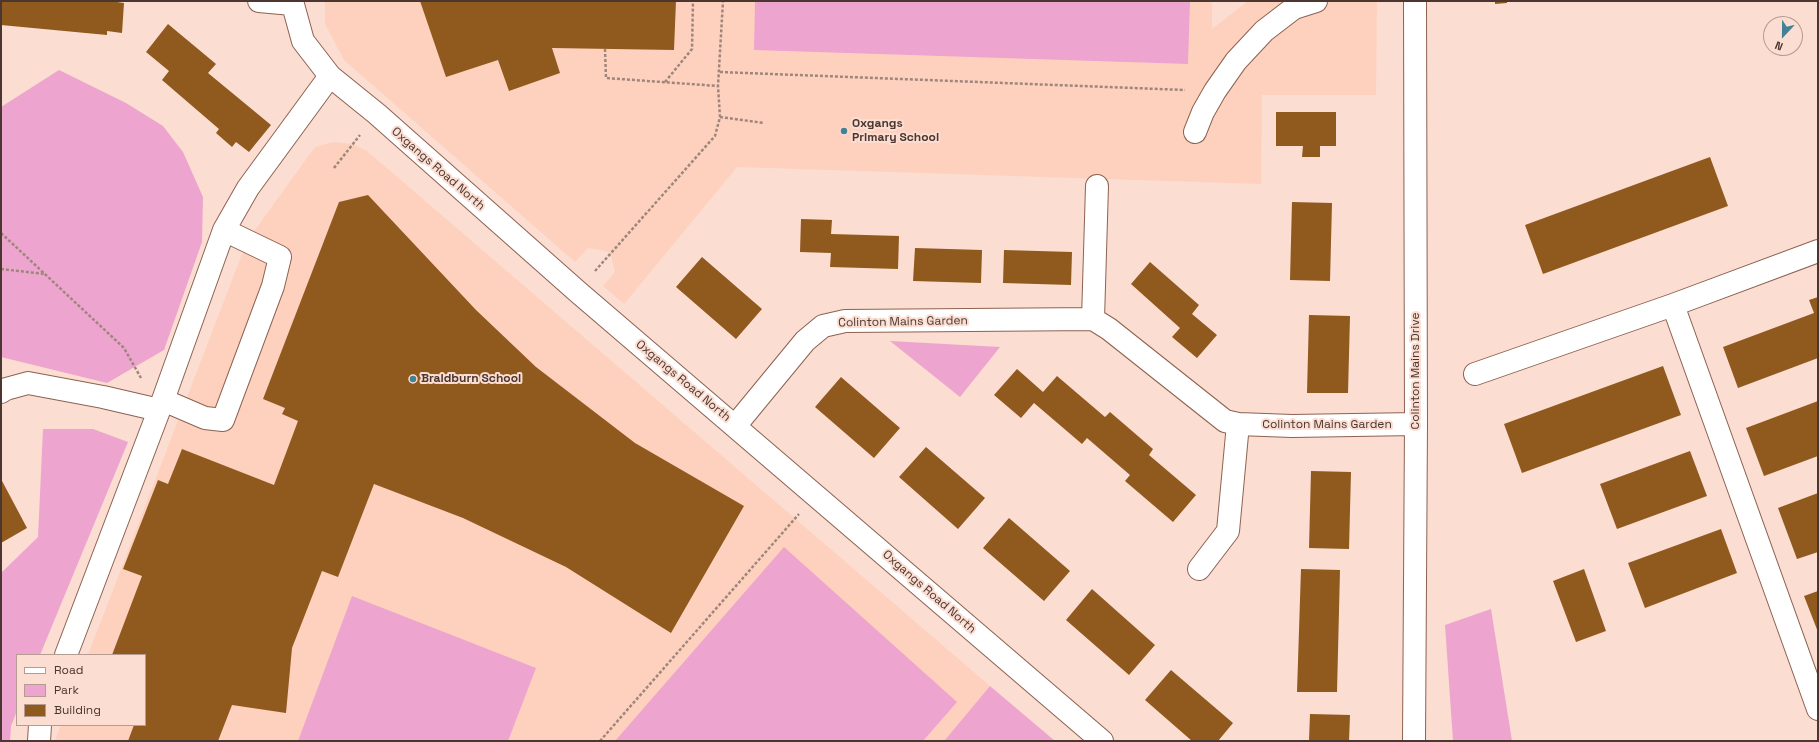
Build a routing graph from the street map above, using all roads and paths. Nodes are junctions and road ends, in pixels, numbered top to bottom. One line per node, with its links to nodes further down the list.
1 (259, 1): 6 (street)
2 (693, 1): 10 (path)
3 (723, 1): 8 (path)
4 (1316, 1): 12 (street)
5 (1415, 1): 31 (street, Colinton Mains Drive)
6 (292, 2): 9 (street, Oxgangs Road North)
7 (604, 49): 10 (path)
8 (720, 72): 11 (path); 12 (path)
9 (330, 76): 13 (street, Oxgangs Road North); 19 (street)
10 (664, 83): 11 (path)
11 (718, 86): 14 (path)
12 (1215, 91): 16 (street)
13 (377, 114): 17 (path); 24 (street, Oxgangs Road North)
14 (720, 117): 15 (path); 24 (path)
15 (764, 123)
16 (1195, 132)
17 (334, 168)
18 (1097, 186): 26 (street)
19 (224, 230): 29 (street); 29 (street)
20 (1, 232): 23 (path)
21 (1818, 251): 25 (street)
22 (1, 268): 23 (path)
23 (46, 274): 29 (path)
24 (578, 292): 32 (street, Oxgangs Road North)
25 (1673, 305): 27 (street); 36 (street)
26 (1093, 320): 30 (street, Colinton Mains Garden); 32 (street, Colinton Mains Garden)
27 (1475, 374)
28 (1, 392): 29 (street)
29 (161, 405): 35 (street)
30 (1238, 424): 31 (street, Colinton Mains Garden); 34 (street)
31 (1416, 424): 41 (street, Colinton Mains Drive)
32 (735, 426): 33 (street, Oxgangs Road North)
33 (816, 494): 39 (path); 40 (street, Oxgangs Road North)
34 (1199, 569)
35 (66, 654)
36 (1818, 710)
37 (40, 726): 38 (street)
38 (39, 741)
39 (600, 741)
40 (1102, 741)
41 (1414, 741)

